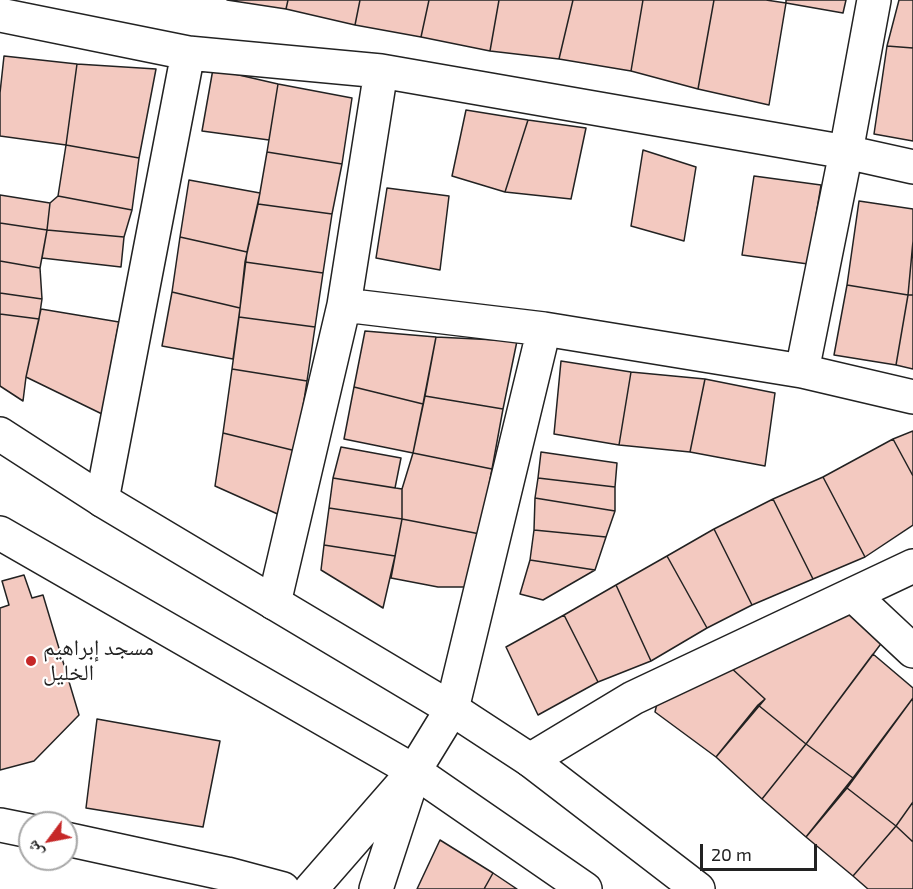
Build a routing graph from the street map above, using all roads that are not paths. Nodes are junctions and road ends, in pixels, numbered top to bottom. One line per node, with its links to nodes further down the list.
1 (874, 0): 5 (street)
2 (0, 15): 3 (street)
3 (188, 53): 4 (street); 12 (street)
4 (381, 71): 5 (street); 7 (street)
5 (846, 153): 6 (street); 9 (street)
6 (913, 167)
7 (344, 305): 8 (street); 16 (street)
8 (544, 329): 9 (street); 18 (street)
9 (802, 371): 10 (street)
10 (913, 397)
11 (0, 434): 12 (street)
12 (102, 500): 16 (street)
13 (0, 532): 20 (street)
14 (913, 566): 15 (street)
15 (853, 595): 17 (street); 19 (street)
16 (274, 603): 18 (street)
17 (913, 651)
18 (452, 709): 19 (street); 20 (street)
19 (530, 760): 28 (street)
20 (414, 771): 25 (street); 26 (street); 27 (street)
21 (0, 825): 22 (street)
22 (18, 829)
23 (78, 842): 24 (street)
24 (283, 889)
25 (311, 889)
26 (376, 889)
27 (585, 889)
28 (698, 889)

